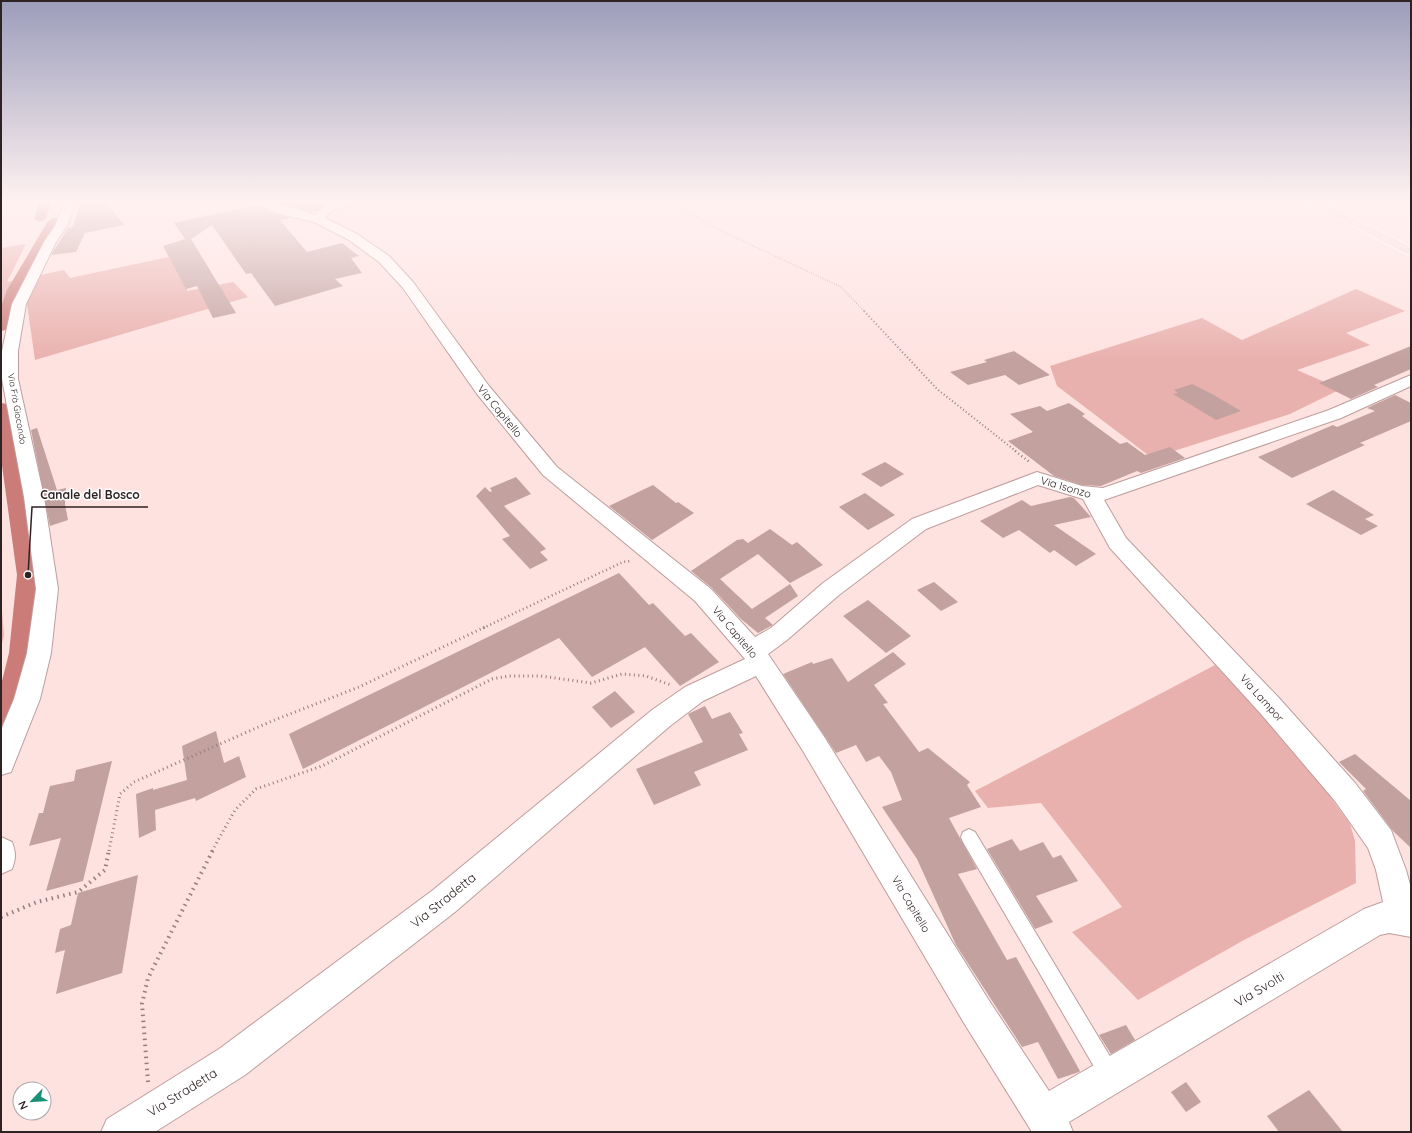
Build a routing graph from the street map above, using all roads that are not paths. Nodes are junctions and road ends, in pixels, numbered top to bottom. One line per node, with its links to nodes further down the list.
1 (44, 255): 6 (street, Via Frà Giocondo)
2 (378, 255): 5 (street, Via Capitello)
3 (1411, 380): 4 (street, Via Isonzo)
4 (1092, 495): 5 (street, Via Isonzo); 10 (street, Via Lampor)
5 (757, 657): 12 (street, Via Capitello); 13 (street, Via Stradetta)
6 (1, 763)
7 (969, 837): 11 (lane)
8 (1, 852): 9 (street)
9 (1, 859)
10 (1407, 920): 11 (street, Via Svolti)
11 (1110, 1076): 12 (street, Via Svolti)
12 (1049, 1124)
13 (120, 1132)

